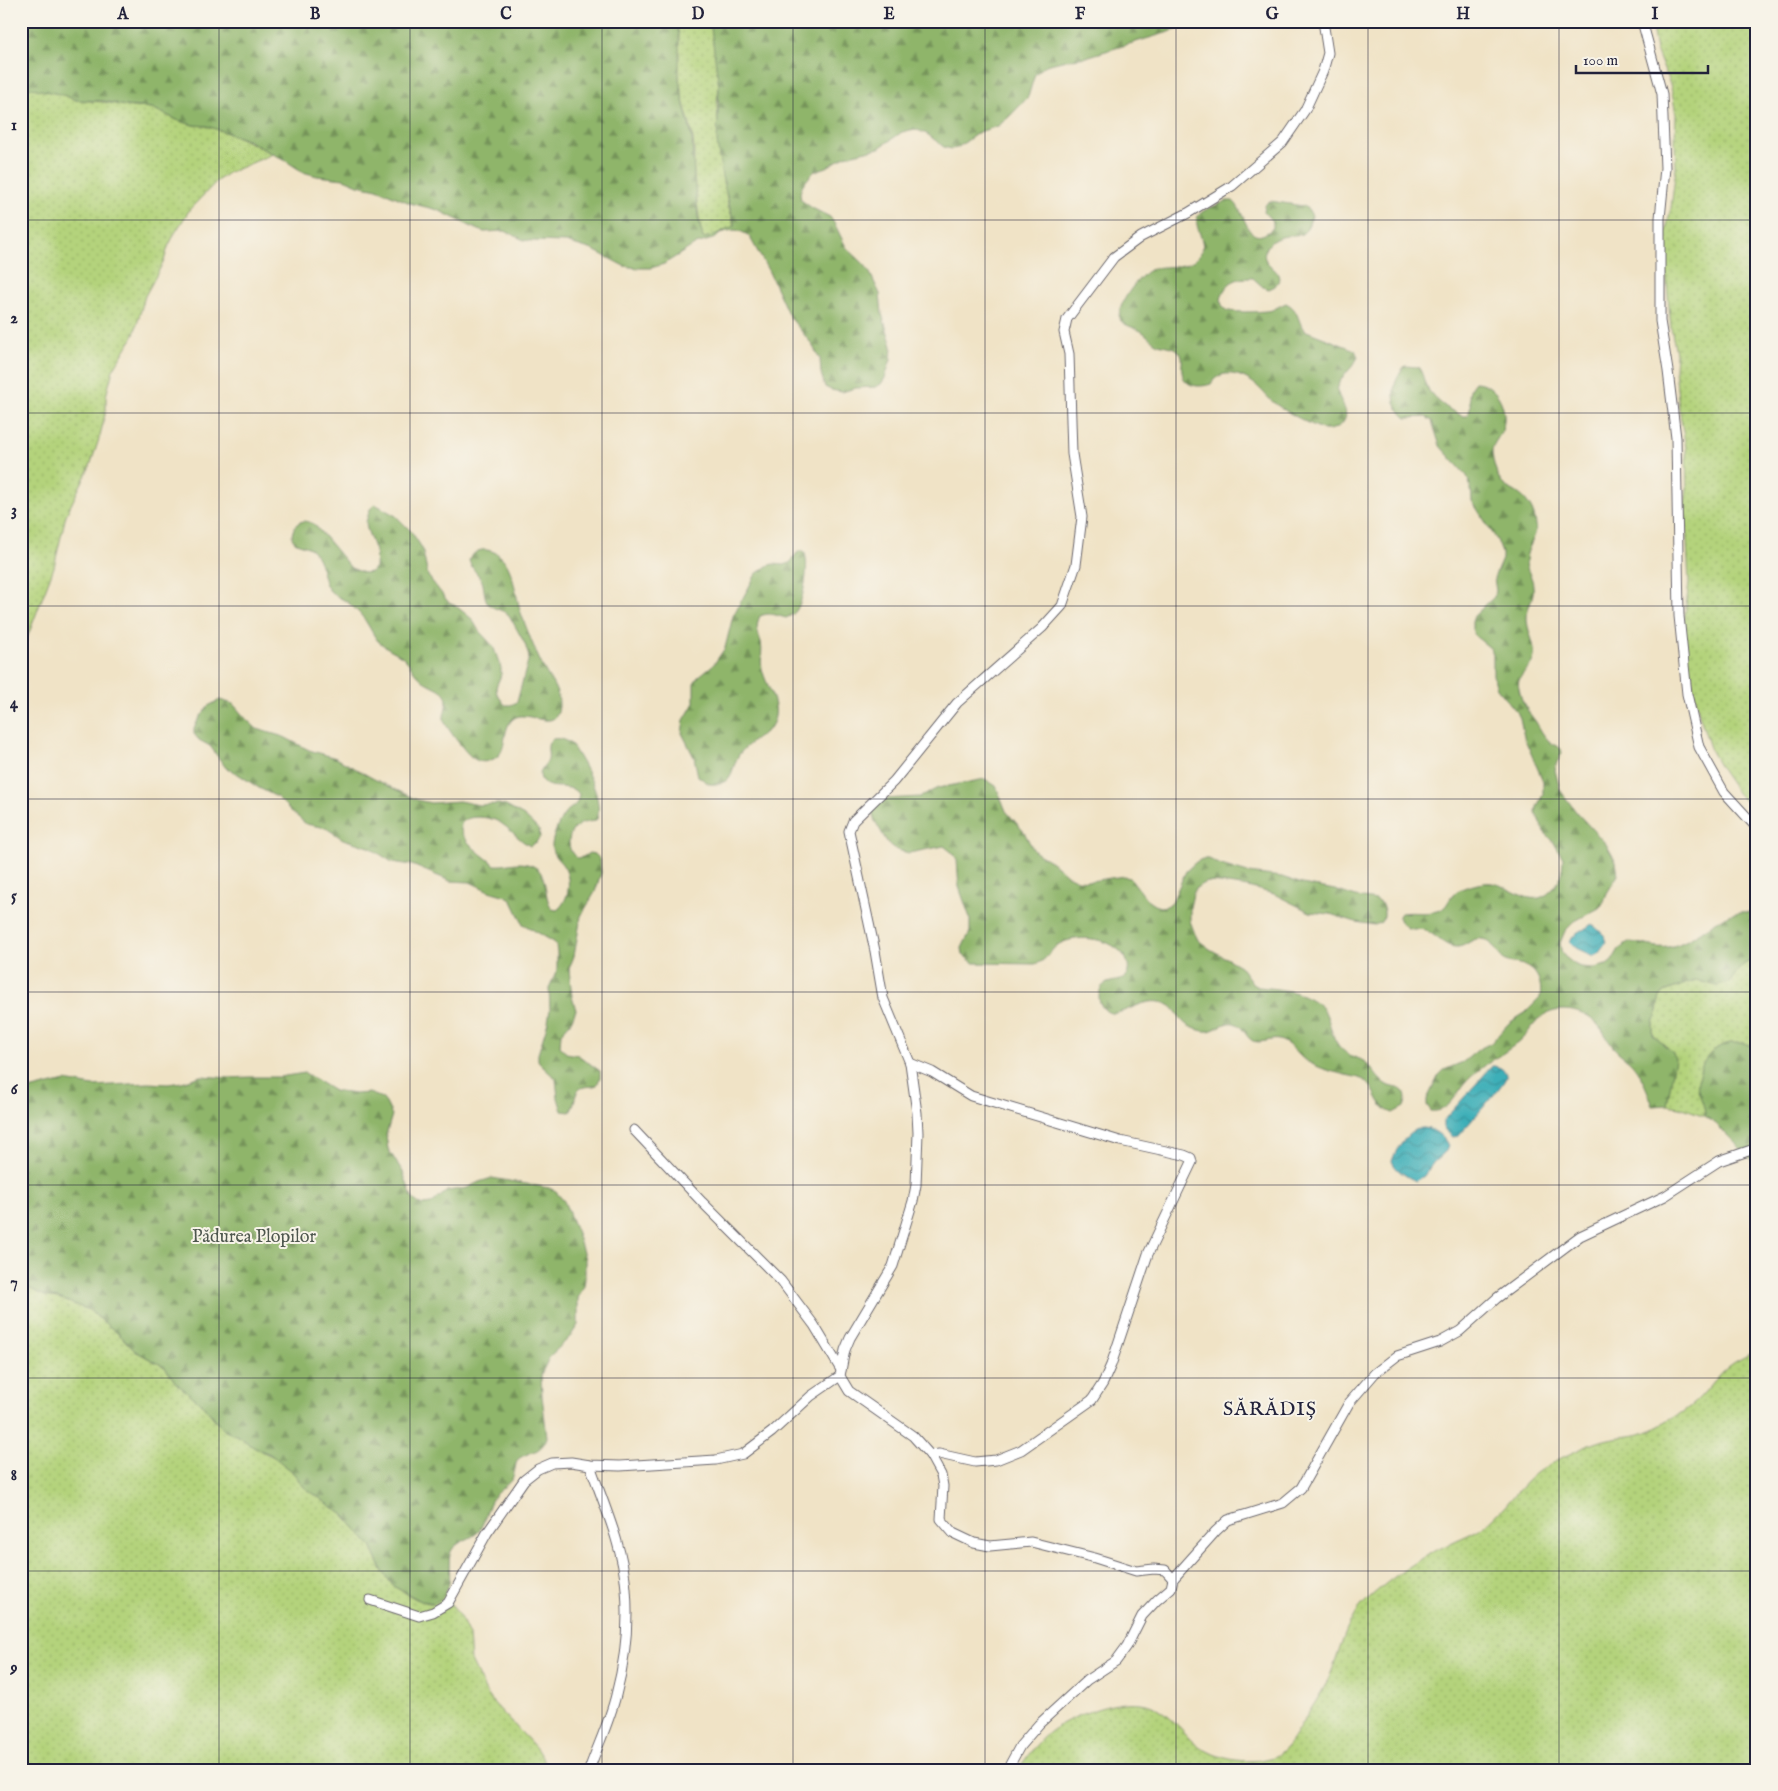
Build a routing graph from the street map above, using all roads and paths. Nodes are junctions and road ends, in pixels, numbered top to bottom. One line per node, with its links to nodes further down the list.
1 (1323, 21): 4 (street)
2 (1642, 21): 3 (street)
3 (1757, 828)
4 (910, 1063): 7 (street); 8 (street)
5 (634, 1130): 7 (street)
6 (1757, 1148): 10 (street)
7 (841, 1373): 8 (street); 9 (street)
8 (930, 1455): 10 (street)
9 (590, 1465): 11 (street); 12 (street)
10 (1173, 1578): 13 (street)
11 (370, 1600)
12 (588, 1770)
13 (1007, 1770)

